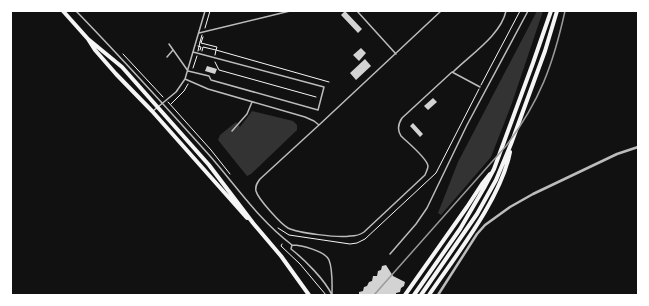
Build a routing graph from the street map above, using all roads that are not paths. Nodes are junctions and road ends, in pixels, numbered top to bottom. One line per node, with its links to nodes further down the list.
1 (63, 11): 12 (main road)
2 (76, 11): 23 (lane)
3 (205, 11): 11 (lane)
4 (290, 11): 11 (lane)
5 (357, 11): 16 (lane)
6 (441, 11): 16 (lane)
7 (506, 11): 19 (lane)
8 (528, 11): 33 (lane)
9 (551, 11): 30 (main road)
10 (558, 11): 28 (main road)
11 (199, 33): 15 (lane)
12 (88, 39): 24 (main road); 25 (main road)
13 (169, 44): 14 (lane)
14 (174, 50): 17 (lane); 18 (lane)
15 (193, 52): 18 (lane); 18 (lane)
16 (396, 54): 26 (lane)
17 (167, 57)
18 (188, 71): 20 (lane)
19 (452, 72): 21 (lane); 26 (lane)
20 (185, 79): 22 (lane); 23 (lane)
21 (480, 87)
22 (252, 102): 26 (lane); 27 (lane)
23 (163, 103): 24 (lane); 32 (lane)
24 (158, 108): 25 (lane); 31 (main road)
25 (152, 111): 31 (main road)
26 (319, 126)
27 (232, 131)
28 (511, 144): 38 (main road); 39 (main road)
29 (638, 147): 40 (street)
30 (494, 169): 36 (main road); 37 (main road)
31 (253, 223): 34 (main road)
32 (292, 245): 35 (lane); 35 (lane)
33 (390, 254)
34 (310, 294)
35 (332, 295)
36 (405, 295)
37 (414, 295)
38 (421, 295)
39 (429, 295)
40 (438, 295)

